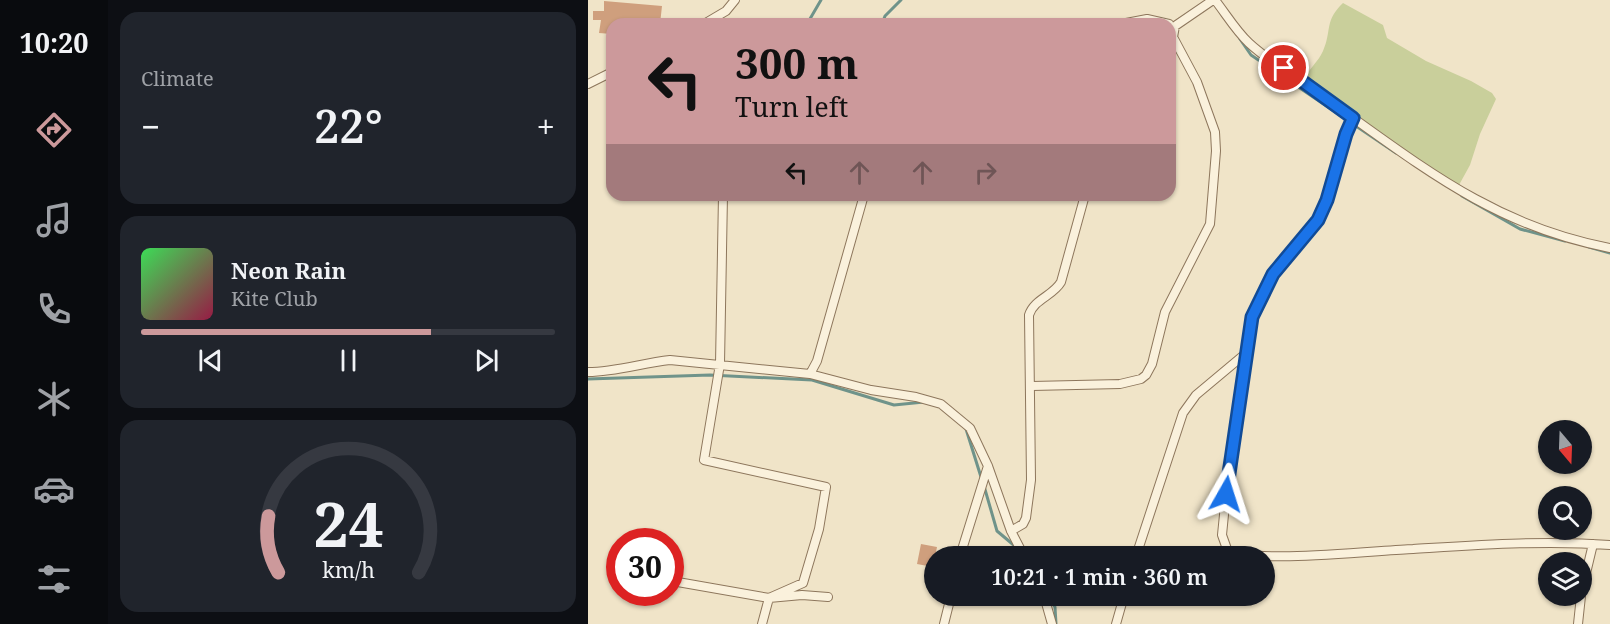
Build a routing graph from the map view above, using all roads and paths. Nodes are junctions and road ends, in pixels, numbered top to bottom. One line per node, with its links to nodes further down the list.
1 (735, 0): 3 (street)
2 (1214, 0): 4 (street); 8 (street)
3 (714, 18)
4 (1176, 22)
5 (1176, 43): 17 (street)
6 (606, 75): 7 (street)
7 (588, 84)
8 (1352, 120): 12 (street); 13 (street)
9 (723, 201): 14 (street)
10 (862, 201): 16 (street)
11 (1083, 201): 17 (street)
12 (1610, 248)
13 (1245, 354): 20 (street); 24 (street)
14 (720, 364): 15 (street); 16 (street); 28 (street)
15 (588, 372)
16 (810, 374): 18 (street)
17 (1032, 386): 19 (street)
18 (988, 466): 19 (street); 22 (street)
19 (1011, 531): 23 (street)
20 (1593, 544): 21 (street); 25 (street)
21 (1610, 545)
22 (963, 546)
23 (1019, 546)
24 (1139, 546)
25 (1591, 552)
26 (684, 583): 28 (street)
27 (828, 597): 28 (street)
28 (769, 598): 34 (street)
29 (948, 606): 35 (street)
30 (1047, 606): 36 (street)
31 (1122, 606): 33 (street)
32 (1580, 606): 37 (street)
33 (1119, 623)
34 (762, 624)
35 (944, 624)
36 (1052, 624)
37 (1578, 624)

